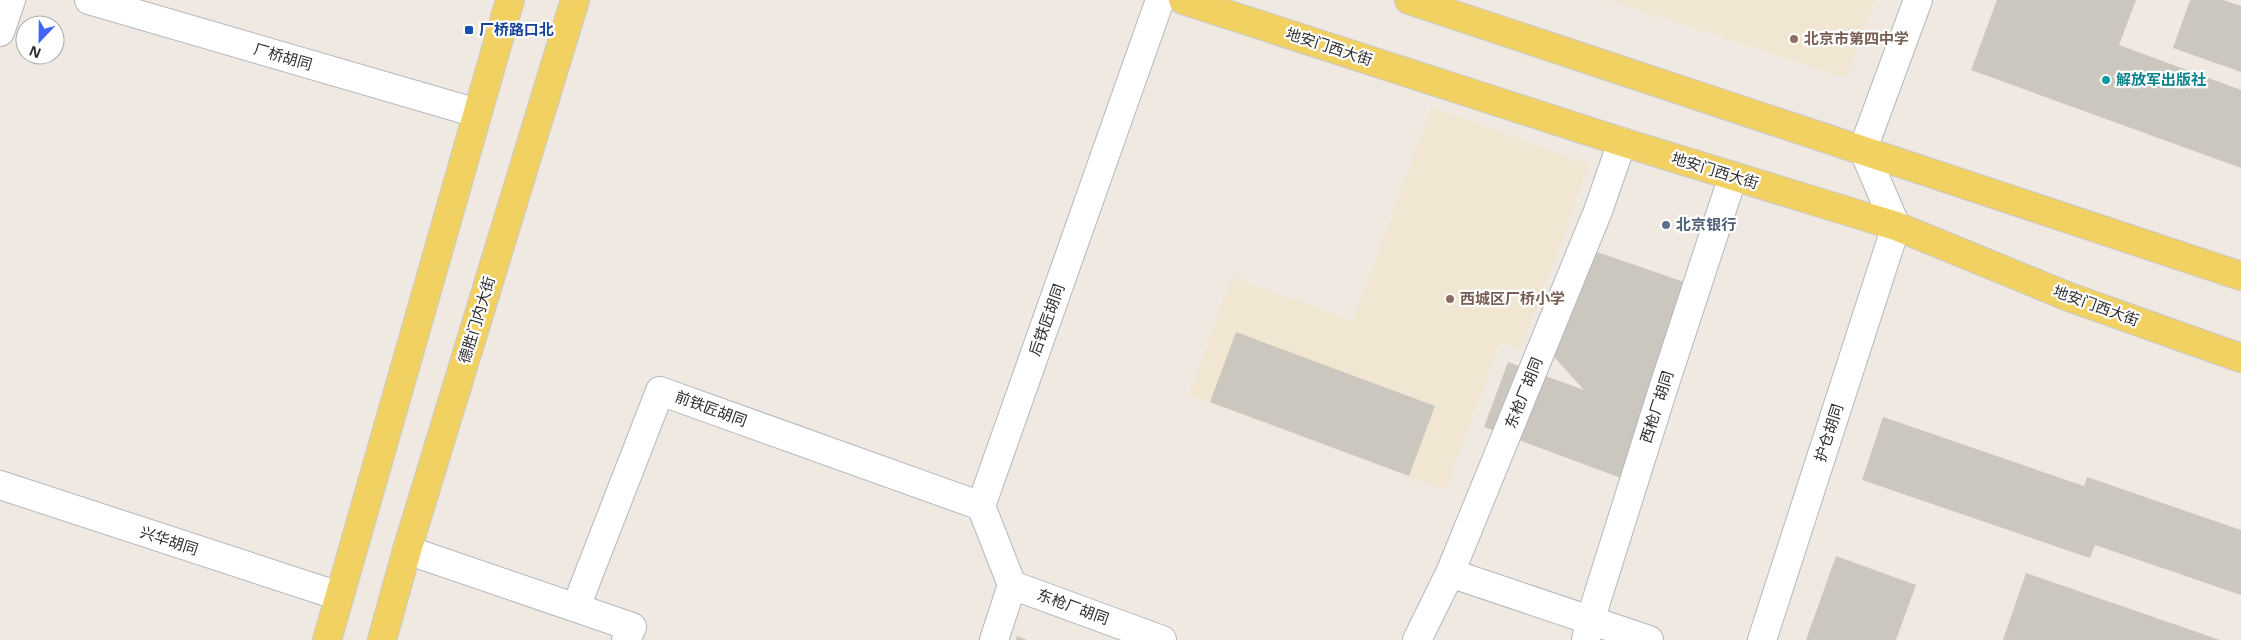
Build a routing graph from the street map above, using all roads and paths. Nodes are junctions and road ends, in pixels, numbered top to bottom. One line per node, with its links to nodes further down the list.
1 (11, 0): 9 (street)
2 (90, 0): 10 (street, 厂桥胡同)
3 (510, 0): 10 (main road)
4 (575, 0): 19 (main road, 德胜门内大街)
5 (1160, 0): 18 (street, 后铁匠胡同)
6 (1183, 0): 11 (main road, 地安门西大街)
7 (1409, 0): 12 (main road)
8 (1918, 0): 12 (street)
9 (0, 32)
10 (477, 113): 22 (main road)
11 (1622, 142): 13 (main road, 地安门西大街); 20 (street, 东枪厂胡同)
12 (1863, 149): 14 (street); 15 (main road)
13 (1734, 176): 14 (main road, 地安门西大街); 24 (street, 西枪厂胡同)
14 (1896, 226): 16 (main road, 地安门西大街); 32 (street, 护仓胡同)
15 (2241, 276)
16 (2241, 358)
17 (0, 485): 22 (street, 兴华胡同)
18 (981, 506): 21 (street); 23 (street, 前铁匠胡同)
19 (407, 550): 23 (street); 26 (main road, 德胜门内大街)
20 (1450, 573): 24 (street); 30 (street, 东枪厂胡同)
21 (1012, 585): 28 (street); 29 (street, 东枪厂胡同)
22 (339, 596): 25 (main road)
23 (576, 607): 27 (street)
24 (1588, 630): 31 (street)
25 (327, 640)
26 (382, 640)
27 (626, 640)
28 (994, 640)
29 (1162, 640)
30 (1417, 640)
31 (1650, 640)
32 (1762, 640)

